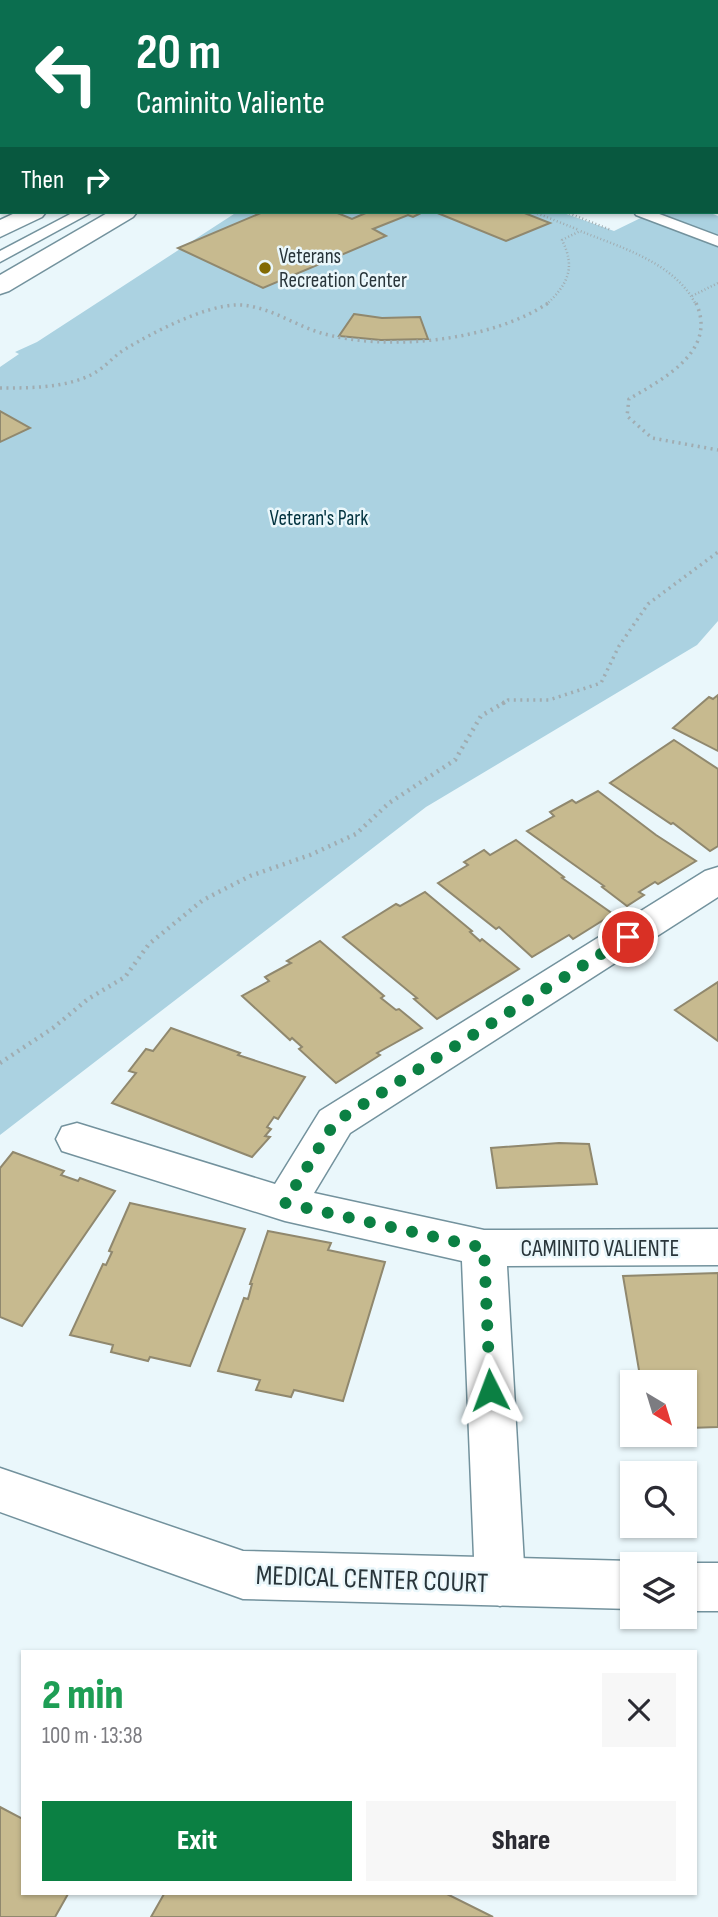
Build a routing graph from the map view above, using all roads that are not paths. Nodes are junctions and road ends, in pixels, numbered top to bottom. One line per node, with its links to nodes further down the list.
1 (30, 214): 5 (street)
2 (81, 214): 7 (lane)
3 (122, 214): 8 (street)
4 (646, 214): 6 (lane)
5 (0, 230)
6 (718, 241)
7 (0, 257)
8 (0, 286)
9 (718, 880): 11 (street)
10 (77, 1139): 11 (street, CAMINITO VALIENTE)
11 (285, 1203): 13 (street, CAMINITO VALIENTE)
12 (718, 1247): 13 (street, CAMINITO VALIENTE)
13 (484, 1248): 15 (street)
14 (0, 1490): 15 (street, MEDICAL CENTER COURT)
15 (500, 1582): 16 (street, MEDICAL CENTER COURT)
16 (620, 1585)
17 (697, 1587): 18 (street)
18 (718, 1587)

